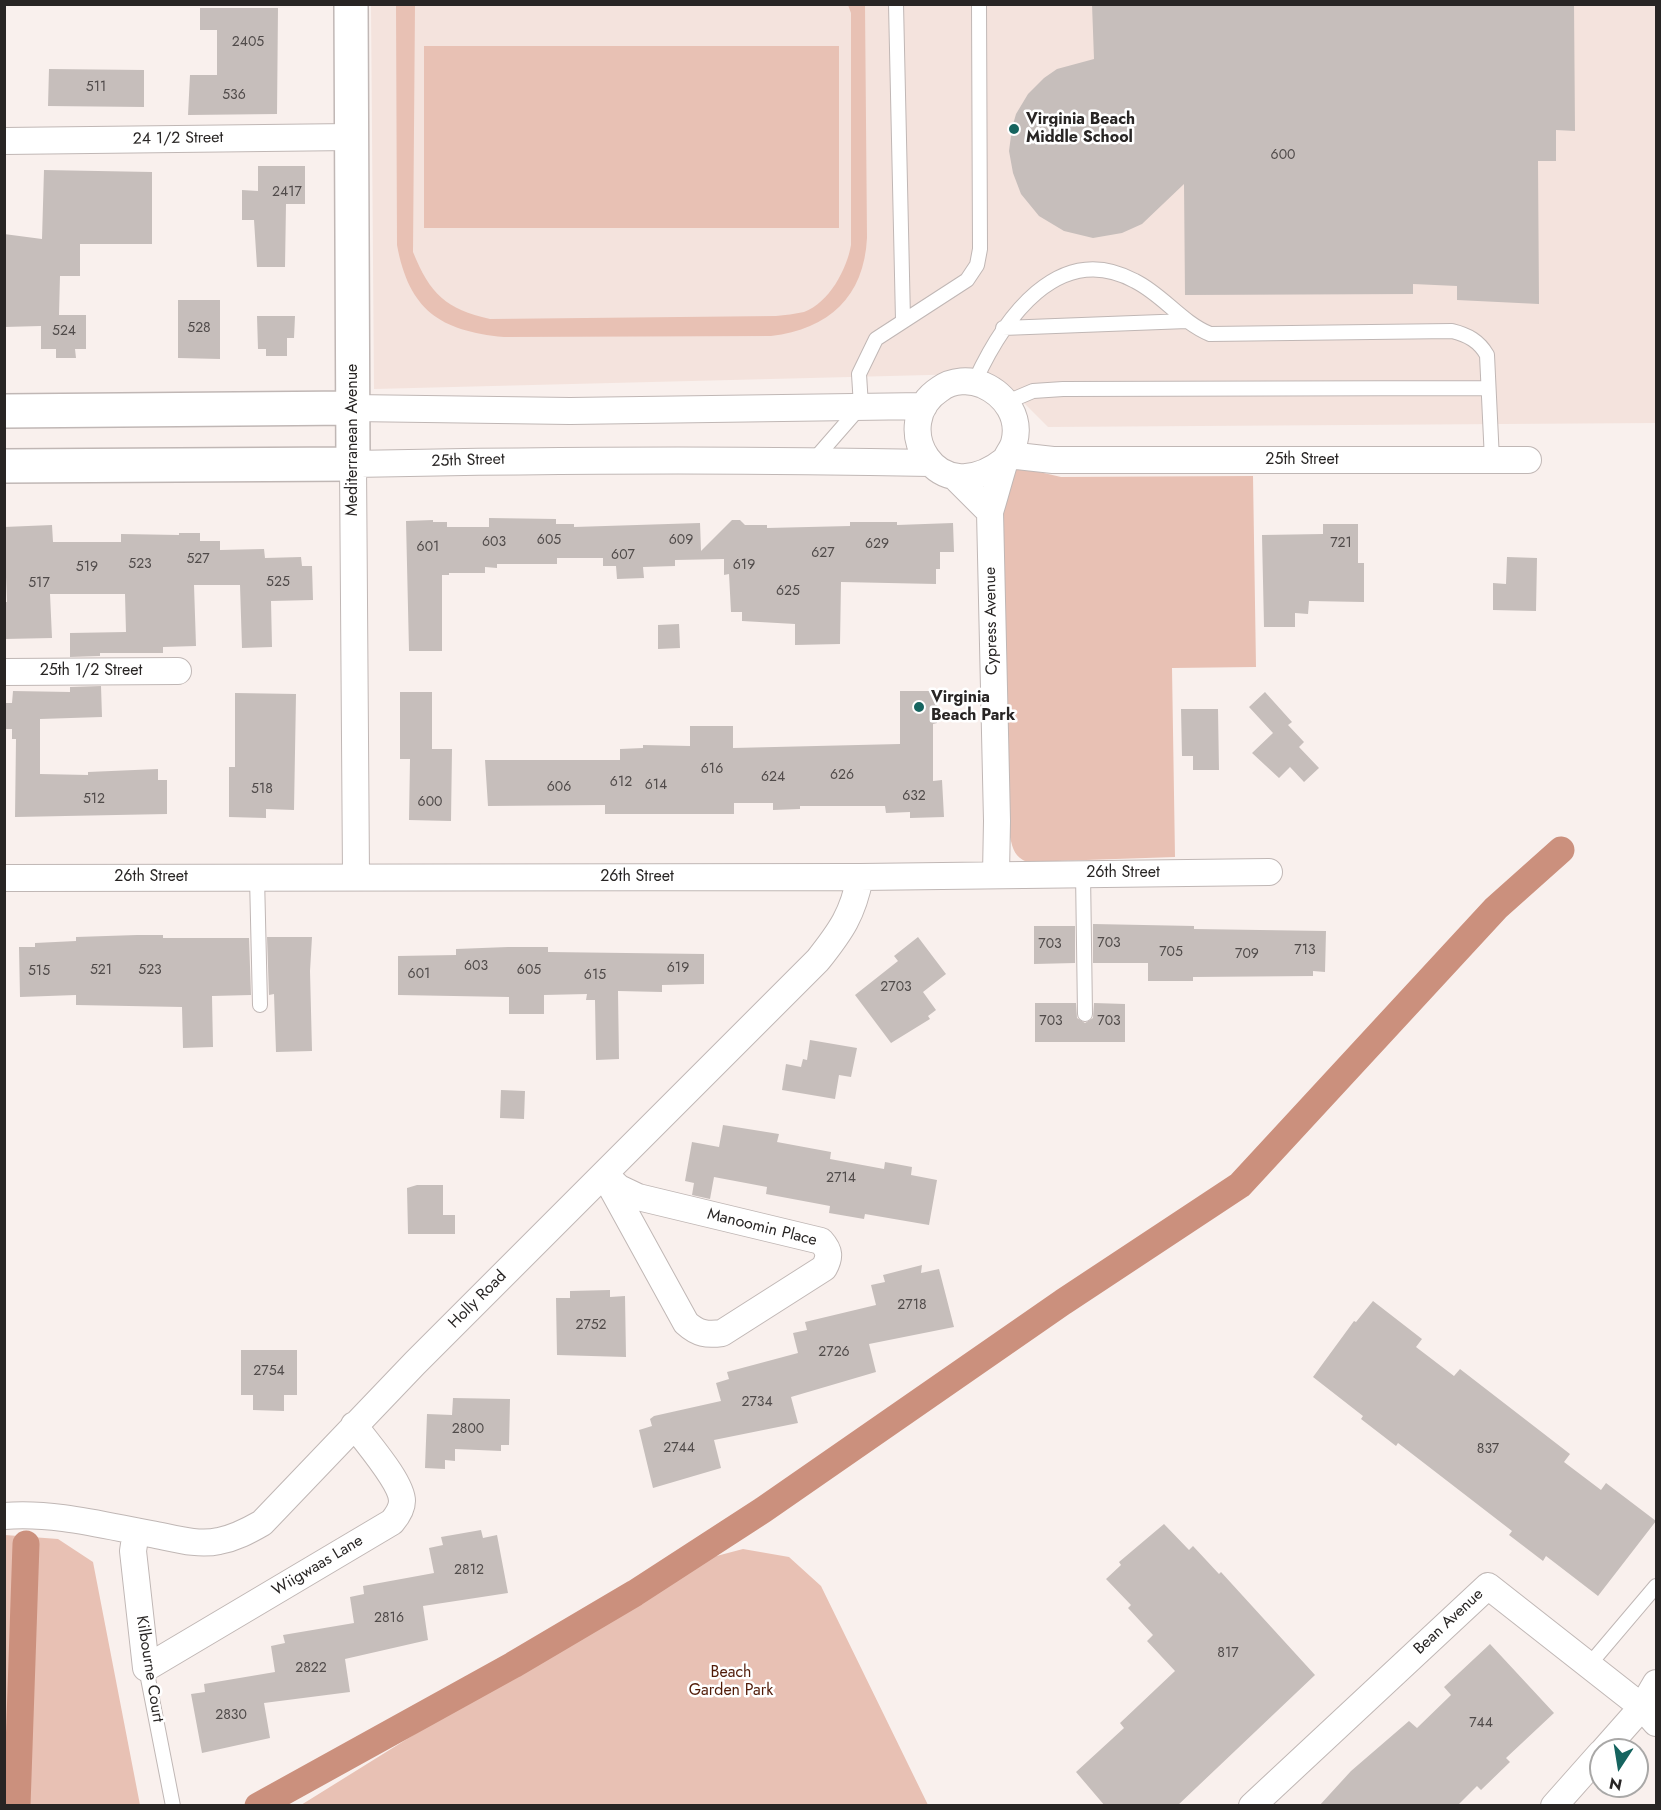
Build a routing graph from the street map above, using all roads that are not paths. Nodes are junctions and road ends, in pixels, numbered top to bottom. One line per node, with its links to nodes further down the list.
1 (351, 4): 4 (street, Mediterranean Avenue)
2 (896, 4): 6 (lane)
3 (979, 4): 6 (lane)
4 (351, 137): 5 (street, 24 1/2 Street); 13 (street, Mediterranean Avenue)
5 (4, 141)
6 (903, 320): 11 (lane)
7 (1187, 321): 8 (lane); 8 (lane); 10 (lane)
8 (1003, 328): 9 (lane)
9 (975, 381): 12 (street); 14 (street, 25th Street)
10 (1488, 388): 14 (lane); 18 (lane)
11 (861, 406): 12 (street); 13 (street); 20 (lane)
12 (924, 406): 22 (street)
13 (353, 408): 15 (street); 21 (street, Mediterranean Avenue)
14 (1011, 410): 16 (street); 17 (street, 25th Street)
15 (4, 411)
16 (1007, 458): 17 (street, 25th Street); 24 (street); 25 (street, Cypress Avenue)
17 (1075, 459): 18 (street, 25th Street)
18 (1492, 460): 19 (street, 25th Street)
19 (1528, 460)
20 (813, 461): 21 (street, 25th Street); 22 (street, 25th Street)
21 (353, 464): 23 (street, 25th Street); 31 (street, Mediterranean Avenue)
22 (931, 464): 24 (street, 25th Street)
23 (4, 466)
24 (956, 478): 25 (street)
25 (990, 512): 30 (street, Cypress Avenue)
26 (178, 671): 27 (street, 25th 1/2 Street)
27 (4, 672)
28 (1269, 872): 29 (street, 26th Street)
29 (1083, 873): 30 (street, 26th Street); 36 (lane)
30 (996, 874): 33 (street, 26th Street)
31 (356, 876): 32 (street, 26th Street); 33 (street, 26th Street)
32 (257, 877): 34 (street, 26th Street); 35 (lane)
33 (860, 877): 37 (street, Holly Road)
34 (4, 878)
35 (260, 1005)
36 (1085, 1014)
37 (604, 1174): 37 (street, Manoomin Place); 38 (street, Holly Road)
38 (354, 1425): 40 (street, Holly Road); 43 (street, Wiigwaas Lane)
39 (4, 1516): 40 (street, Holly Road)
40 (136, 1531): 43 (street, Kilbourne Court)
41 (1656, 1586): 42 (lane)
42 (1589, 1665): 45 (street, Bean Avenue); 49 (street, Bean Avenue)
43 (146, 1668): 48 (lane, Kilbourne Court)
44 (1656, 1683): 45 (street)
45 (1649, 1715): 46 (street)
46 (1619, 1738)
47 (1589, 1766): 50 (street)
48 (172, 1800)
49 (1252, 1806)
50 (1554, 1806)

